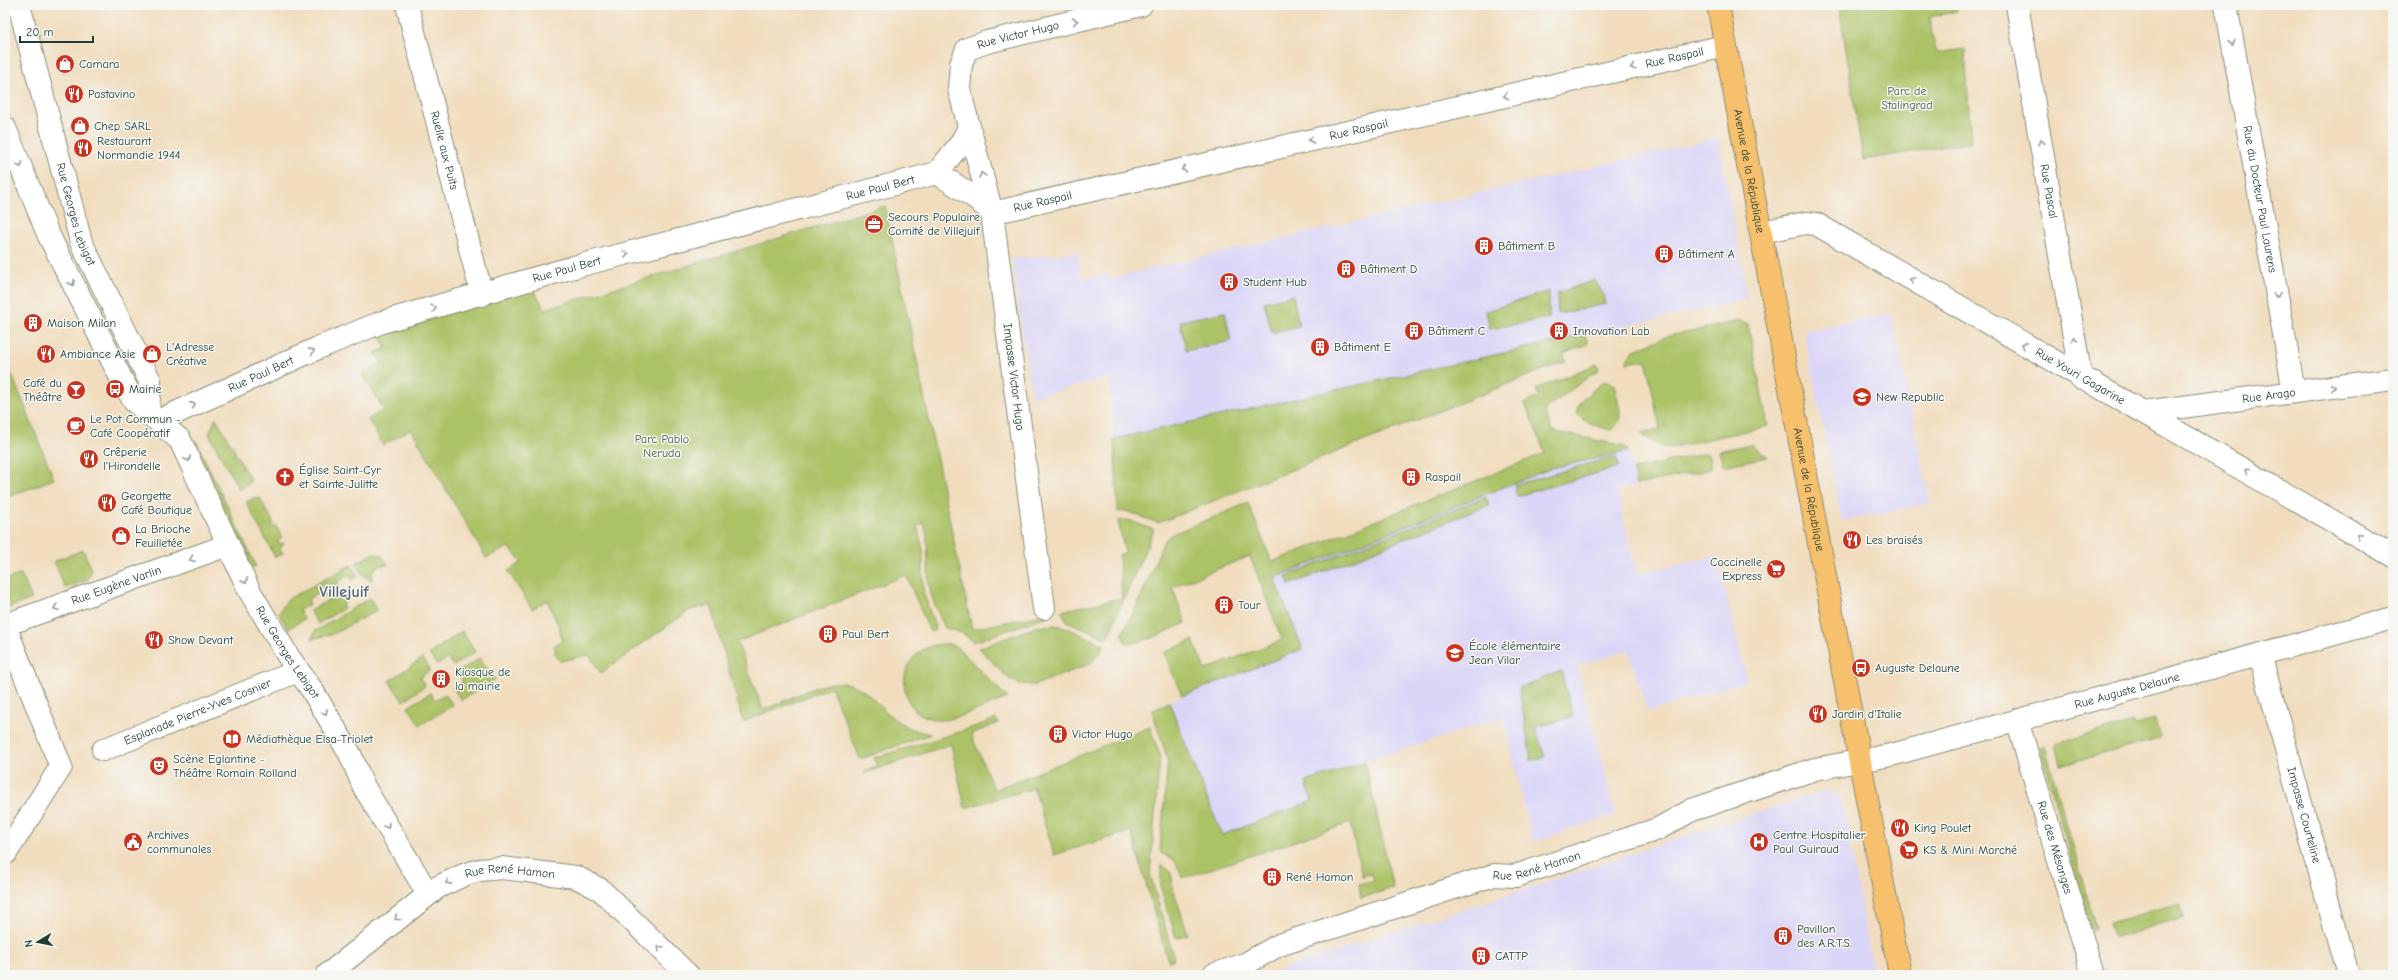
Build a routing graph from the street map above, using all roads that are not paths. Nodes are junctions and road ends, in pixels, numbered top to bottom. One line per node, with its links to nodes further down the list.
1 (19, 5): 18 (street, Rue Georges Lebigot)
2 (407, 5): 13 (street, Ruelle aux Puits)
3 (1141, 5): 9 (street, Rue Victor Hugo, one-way to 3)
4 (1718, 5): 7 (main road, Avenue de la République)
5 (2017, 5): 14 (street, Rue Pascal, one-way to 5)
6 (2226, 5): 16 (street, Rue du Docteur Paul Laurens, one-way to 16)
7 (1725, 46): 11 (street, Rue Raspail, one-way to 11); 12 (main road, Avenue de la République)
8 (5, 128): 18 (street, Rue Georges Lebigot, one-way to 18)
9 (969, 128): 10 (street); 11 (street, Rue Victor Hugo, one-way to 9)
10 (937, 173): 11 (street); 13 (street, Rue Paul Bert, one-way to 10)
11 (992, 213): 21 (street, Impasse Victor Hugo)
12 (1761, 232): 14 (street, Rue Youri Gagarine, one-way to 12); 28 (main road, Avenue de la République)
13 (482, 295): 18 (street, Rue Paul Bert, one-way to 13)
14 (2081, 378): 17 (street, Rue Youri Gagarine)
15 (2393, 379): 16 (street, Rue Arago, one-way to 15)
16 (2294, 392): 17 (street, Rue Arago)
17 (2144, 412): 20 (street, Rue Youri Gagarine, one-way to 17)
18 (153, 418): 19 (street, Rue Georges Lebigot, one-way to 19)
19 (228, 545): 23 (street, Rue Eugène Varlin, one-way to 23); 30 (street, Rue Georges Lebigot, one-way to 30)
20 (2393, 556)
21 (1044, 608)
22 (2393, 618): 24 (street, Rue Auguste Delaune)
23 (5, 626): 29 (street)
24 (2260, 654): 26 (street, Rue Auguste Delaune); 36 (street, Impasse Courteline)
25 (293, 673): 27 (street, Esplanade Pierre-Yves Cosnier)
26 (2017, 720): 28 (street, Rue Auguste Delaune); 35 (street, Rue des Mésanges)
27 (103, 750)
28 (1860, 759): 33 (street, Rue René Hamon); 34 (main road, Avenue de la République)
29 (5, 847)
30 (428, 894): 31 (street, Rue René Hamon, one-way to 31); 32 (street, Rue René Hamon, one-way to 30)
31 (327, 975)
32 (688, 975)
33 (1213, 975)
34 (1900, 975)
35 (2093, 975)
36 (2348, 975)

